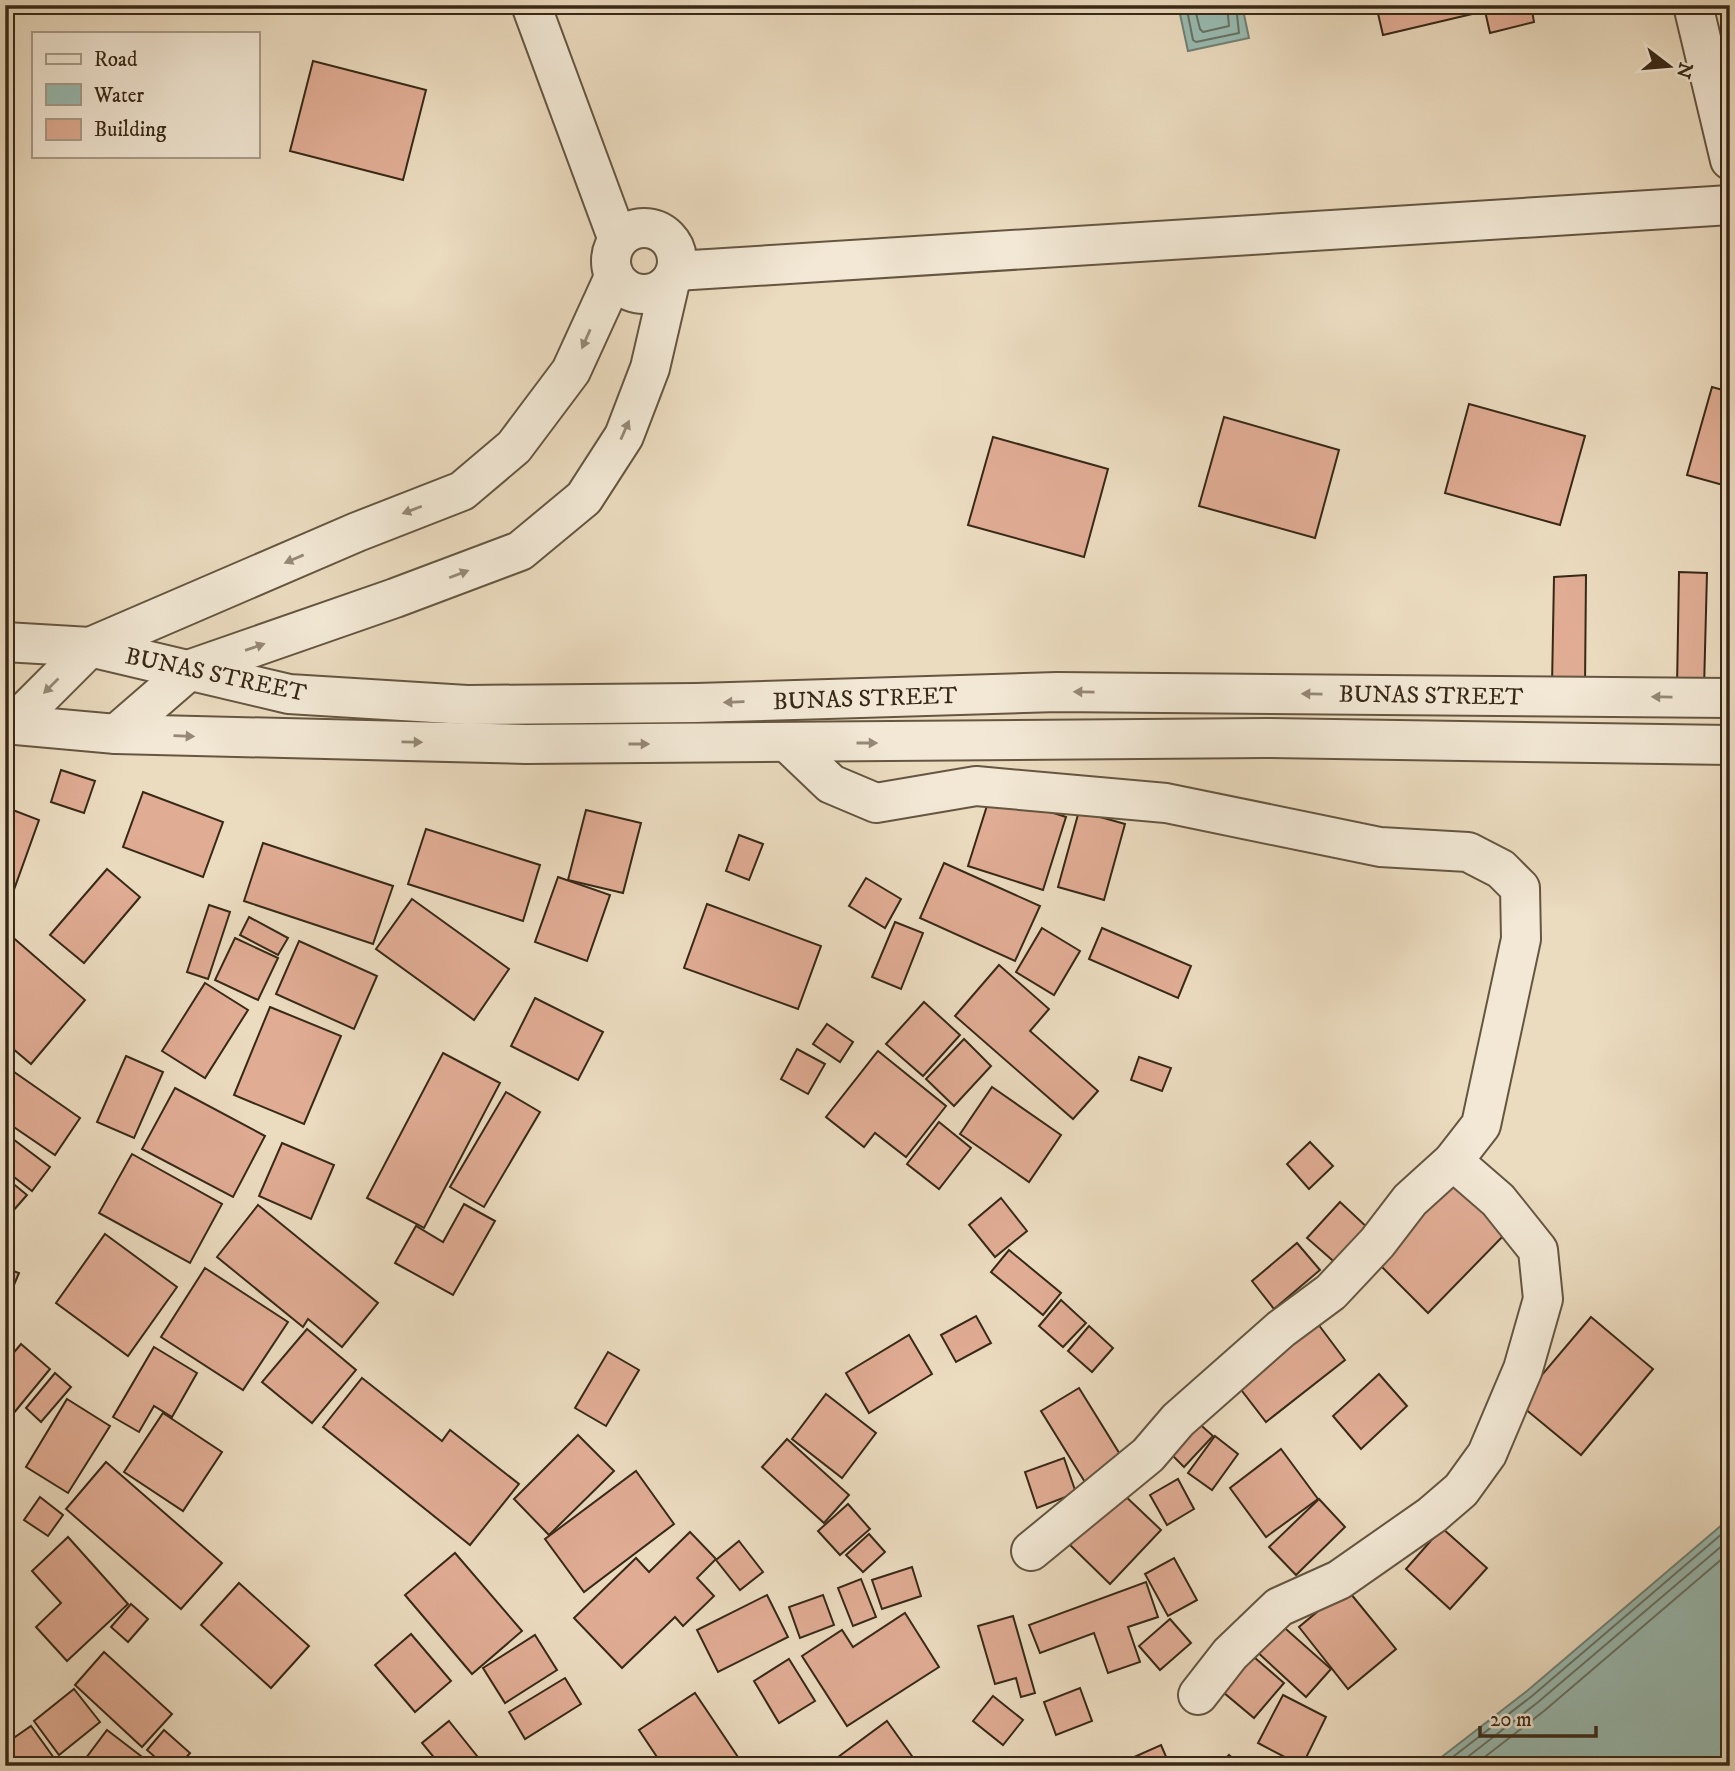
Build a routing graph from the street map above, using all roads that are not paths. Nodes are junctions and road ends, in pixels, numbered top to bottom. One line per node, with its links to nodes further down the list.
1 (531, 5): 5 (street)
2 (1693, 5): 3 (street)
3 (1730, 160)
4 (1730, 205): 6 (street)
5 (616, 259): 6 (street); 6 (street); 8 (street, one-way to 8)
6 (673, 277): 9 (street, one-way to 6)
7 (5, 642): 8 (street, BUNAS STREET)
8 (90, 647): 9 (street, BUNAS STREET); 11 (street, one-way to 11)
9 (191, 669): 10 (street, BUNAS STREET, one-way to 9); 12 (street)
10 (1730, 698)
11 (9, 724): 12 (street, BUNAS STREET)
12 (116, 734): 13 (street, BUNAS STREET, one-way to 13)
13 (788, 743): 14 (street, BUNAS STREET, one-way to 14); 15 (street)
14 (1730, 745)
15 (1453, 1161): 16 (street); 17 (street)
16 (1031, 1551)
17 (1198, 1695)

